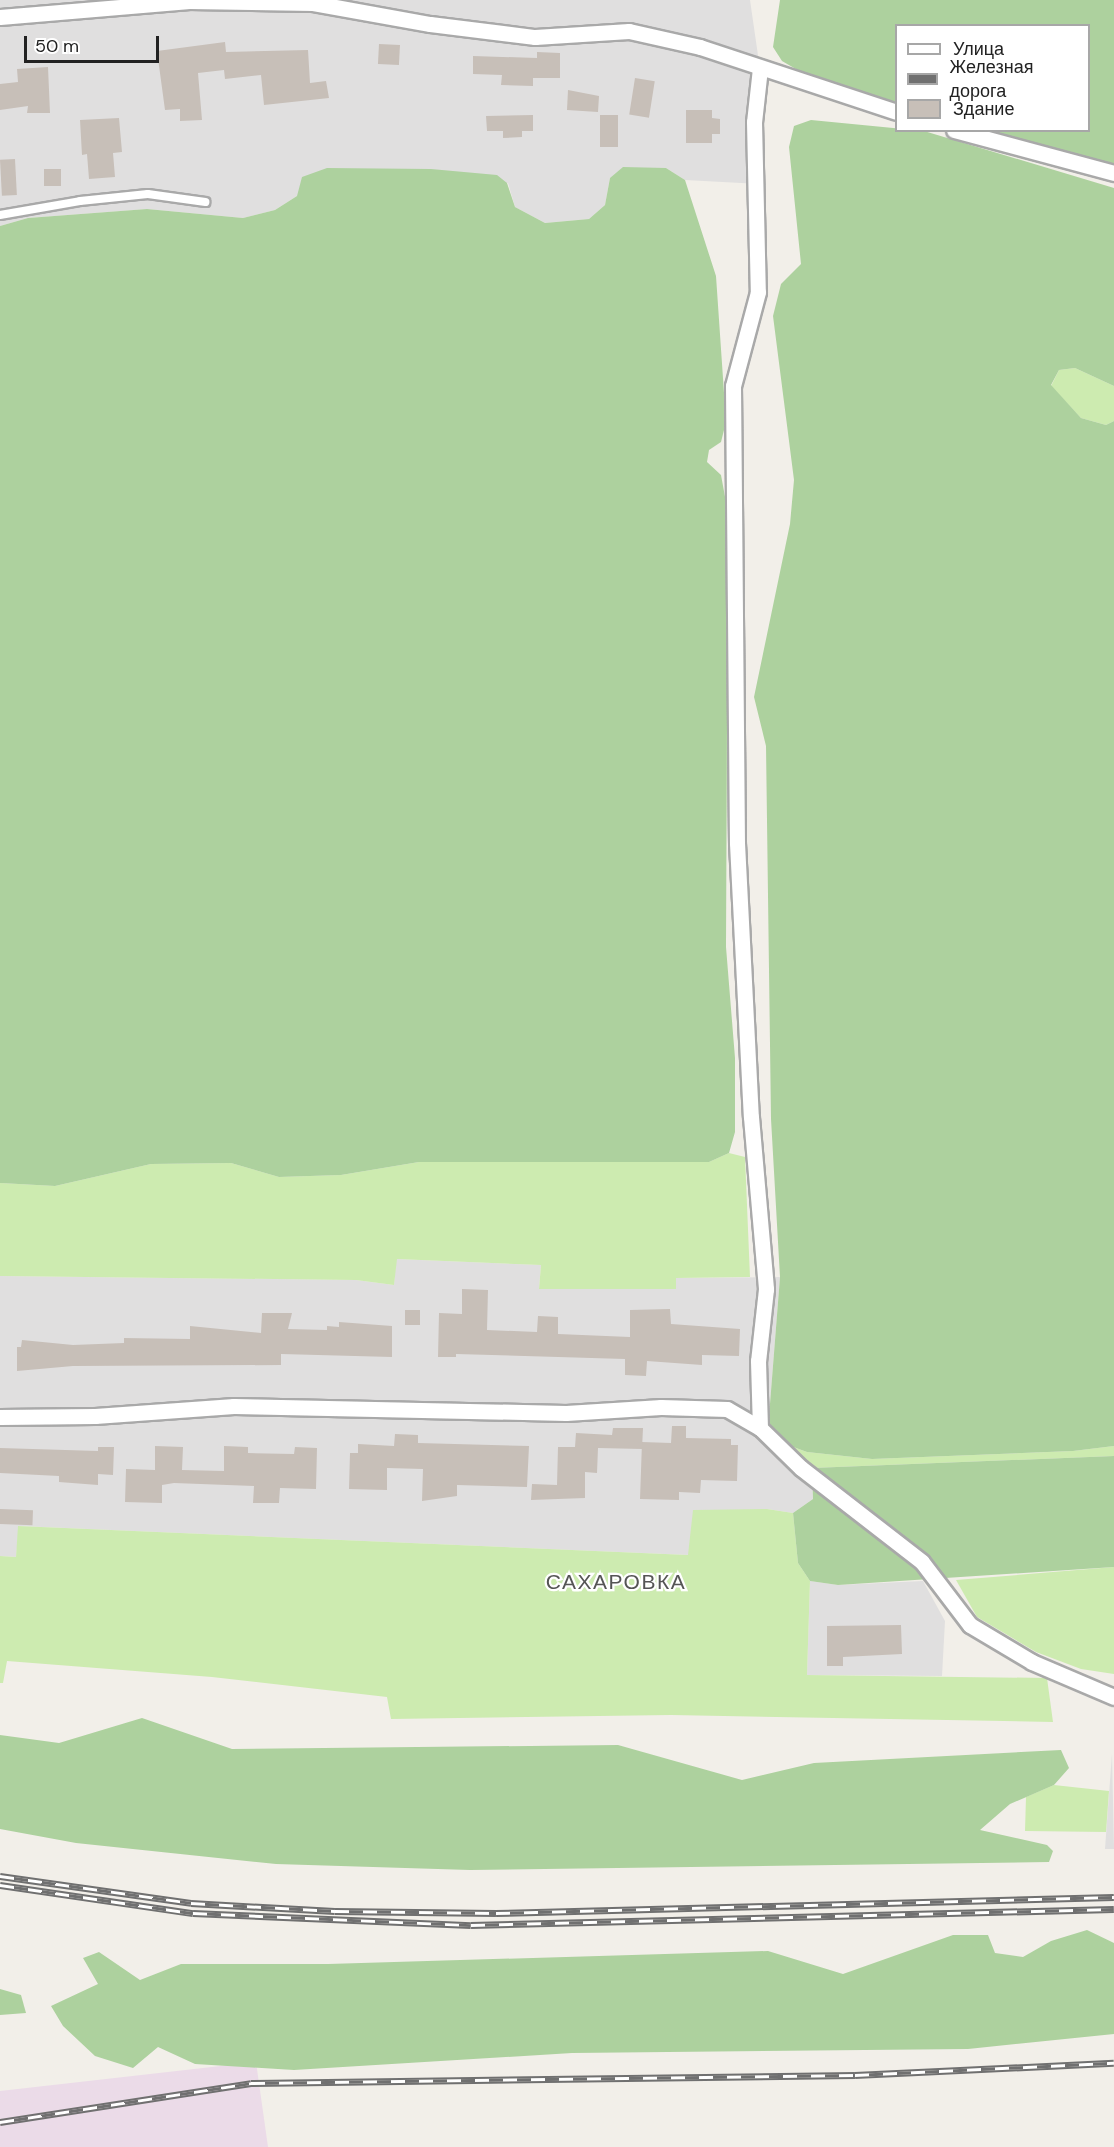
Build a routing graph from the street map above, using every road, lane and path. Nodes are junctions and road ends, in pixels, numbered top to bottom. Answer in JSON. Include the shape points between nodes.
{"nodes":[{"id":1,"x":0,"y":17,"type":"edge"},
{"id":2,"x":760,"y":68,"type":"junction"},
{"id":3,"x":895,"y":111,"type":"edge"},
{"id":4,"x":961,"y":132,"type":"edge"},
{"id":5,"x":1114,"y":173,"type":"edge"},
{"id":6,"x":205,"y":202,"type":"dead end"},
{"id":7,"x":0,"y":215,"type":"edge"},
{"id":8,"x":0,"y":1417,"type":"edge"},
{"id":9,"x":760,"y":1428,"type":"junction"},
{"id":10,"x":1114,"y":1697,"type":"edge"}],
"edges":[{"from":1,"to":2,"type":"street","via":[[189,0],[313,3],[430,24],[535,37],[628,31],[700,47]]},
{"from":2,"to":3,"type":"street"},
{"from":2,"to":9,"type":"street","via":[[754,123],[758,292],[733,386],[737,843],[751,1117],[766,1289],[758,1361]]},
{"from":4,"to":5,"type":"street"},
{"from":6,"to":7,"type":"lane","via":[[148,194]]},
{"from":8,"to":9,"type":"street","via":[[95,1416],[234,1406],[555,1413],[661,1407],[727,1409]]},
{"from":9,"to":10,"type":"street","via":[[801,1468],[922,1562],[970,1625],[1032,1662]]}]}
